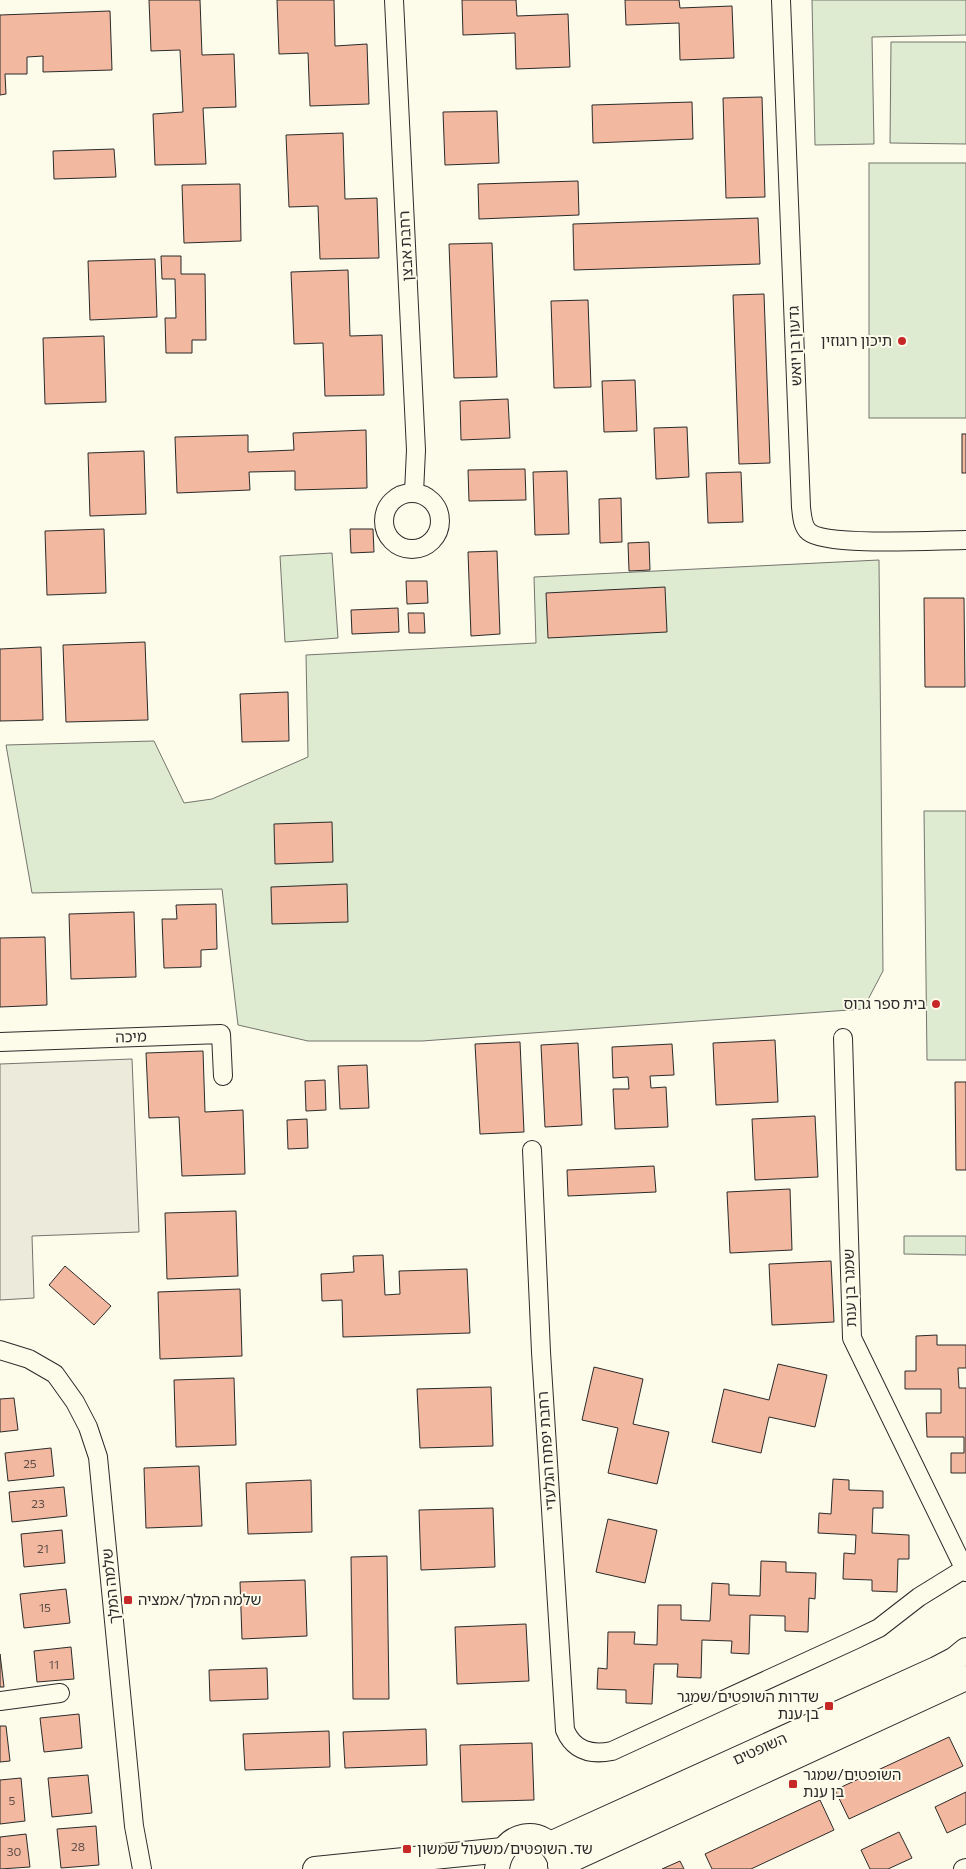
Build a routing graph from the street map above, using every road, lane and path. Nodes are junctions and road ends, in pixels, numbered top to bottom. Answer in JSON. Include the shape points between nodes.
{"nodes":[{"id":1,"x":394,"y":0,"type":"edge"},
{"id":2,"x":781,"y":0,"type":"edge"},
{"id":3,"x":414,"y":493,"type":"dead end"},
{"id":4,"x":966,"y":540,"type":"edge"},
{"id":5,"x":843,"y":1038,"type":"dead end"},
{"id":6,"x":0,"y":1042,"type":"edge"},
{"id":7,"x":223,"y":1076,"type":"dead end"},
{"id":8,"x":532,"y":1150,"type":"dead end"},
{"id":9,"x":0,"y":1350,"type":"edge"},
{"id":10,"x":965,"y":1570,"type":"edge"},
{"id":11,"x":966,"y":1650,"type":"edge"},
{"id":12,"x":966,"y":1678,"type":"edge"},
{"id":13,"x":60,"y":1693,"type":"dead end"},
{"id":14,"x":0,"y":1701,"type":"edge"},
{"id":15,"x":500,"y":1859,"type":"edge"},
{"id":16,"x":557,"y":1860,"type":"edge"},
{"id":17,"x":142,"y":1869,"type":"edge"},
{"id":18,"x":315,"y":1869,"type":"edge"}],
"edges":[{"from":1,"to":3,"type":"street","name":"רחבת אבצן","via":[[416,450]]},
{"from":2,"to":4,"type":"street","name":"גדעון בן יואש","via":[[804,526],[815,535],[845,540]]},
{"from":5,"to":10,"type":"street","name":"שמגר בן ענת","via":[[852,1338]]},
{"from":6,"to":7,"type":"street","name":"מיכה","via":[[221,1034]]},
{"from":8,"to":10,"type":"street","name":"רחבת יפתח הגלעדי","via":[[540,1352],[565,1730],[577,1747],[599,1754],[612,1751],[879,1628],[919,1597]]},
{"from":9,"to":17,"type":"street","name":"שלמה המלך","via":[[29,1359],[55,1374],[76,1402],[98,1457],[134,1826]]},
{"from":11,"to":16,"type":"street","name":"השופטים","via":[[936,1669]]},
{"from":12,"to":16,"type":"street","name":"השופטים"},
{"from":13,"to":14,"type":"street"},
{"from":15,"to":16,"type":"street","via":[[510,1842],[531,1836],[541,1838]]},
{"from":15,"to":18,"type":"street"}]}
